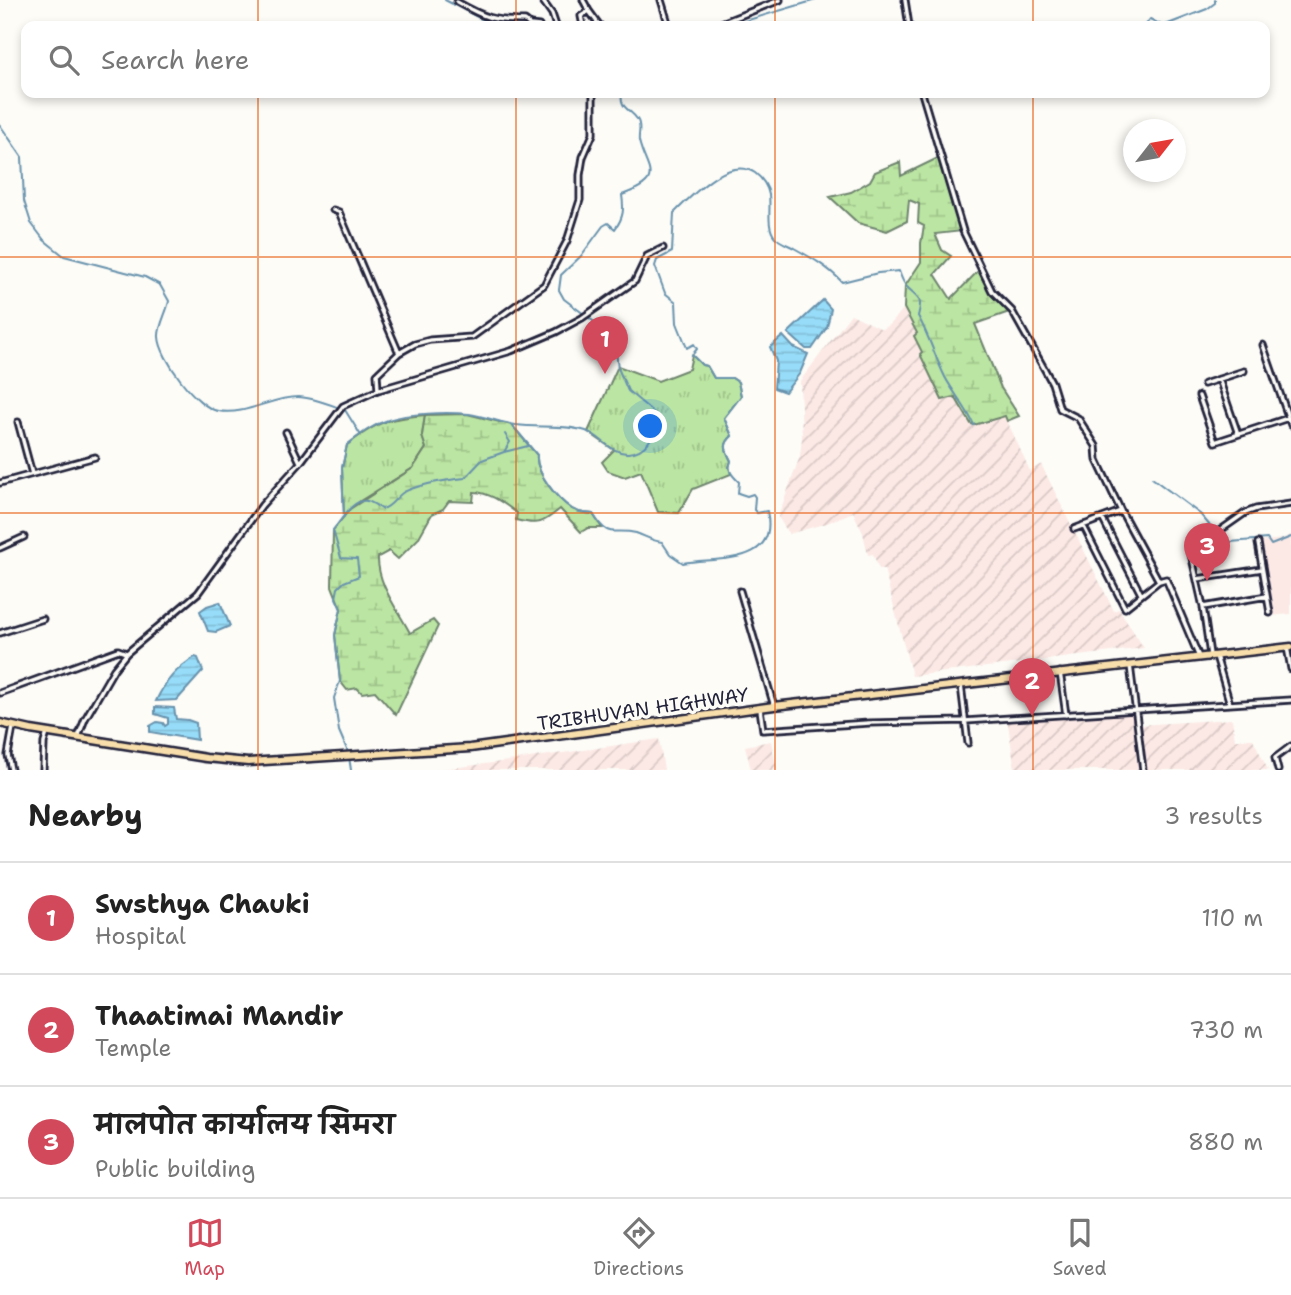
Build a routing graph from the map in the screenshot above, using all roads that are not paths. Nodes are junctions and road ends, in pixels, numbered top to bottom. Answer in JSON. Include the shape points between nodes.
{"nodes":[{"id":1,"x":542,"y":0,"type":"edge"},
{"id":2,"x":583,"y":0,"type":"edge"},
{"id":3,"x":661,"y":0,"type":"edge"},
{"id":4,"x":780,"y":0,"type":"edge"},
{"id":5,"x":905,"y":0,"type":"edge"},
{"id":6,"x":457,"y":2,"type":"dead end"},
{"id":7,"x":589,"y":11,"type":"junction"},
{"id":8,"x":500,"y":21,"type":"edge"},
{"id":9,"x":500,"y":21,"type":"edge"},
{"id":10,"x":527,"y":21,"type":"edge"},
{"id":11,"x":554,"y":21,"type":"edge"},
{"id":12,"x":582,"y":21,"type":"edge"},
{"id":13,"x":596,"y":21,"type":"edge"},
{"id":14,"x":667,"y":21,"type":"edge"},
{"id":15,"x":726,"y":21,"type":"edge"},
{"id":16,"x":908,"y":21,"type":"edge"},
{"id":17,"x":593,"y":98,"type":"edge"},
{"id":18,"x":924,"y":98,"type":"edge"},
{"id":19,"x":333,"y":210,"type":"dead end"},
{"id":20,"x":663,"y":248,"type":"dead end"},
{"id":21,"x":1263,"y":345,"type":"dead end"},
{"id":22,"x":399,"y":353,"type":"junction"},
{"id":23,"x":1244,"y":371,"type":"dead end"},
{"id":24,"x":1219,"y":379,"type":"junction"},
{"id":25,"x":1204,"y":384,"type":"dead end"},
{"id":26,"x":378,"y":390,"type":"junction"},
{"id":27,"x":1199,"y":396,"type":"dead end"},
{"id":28,"x":1288,"y":418,"type":"junction"},
{"id":29,"x":18,"y":422,"type":"dead end"},
{"id":30,"x":1291,"y":425,"type":"edge"},
{"id":31,"x":286,"y":432,"type":"dead end"},
{"id":32,"x":1238,"y":434,"type":"junction"},
{"id":33,"x":95,"y":457,"type":"dead end"},
{"id":34,"x":300,"y":463,"type":"junction"},
{"id":35,"x":33,"y":474,"type":"junction"},
{"id":36,"x":0,"y":483,"type":"edge"},
{"id":37,"x":1291,"y":505,"type":"edge"},
{"id":38,"x":1121,"y":511,"type":"junction"},
{"id":39,"x":1102,"y":519,"type":"junction"},
{"id":40,"x":1083,"y":525,"type":"junction"},
{"id":41,"x":1074,"y":529,"type":"dead end"},
{"id":42,"x":24,"y":537,"type":"dead end"},
{"id":43,"x":1258,"y":543,"type":"dead end"},
{"id":44,"x":0,"y":547,"type":"edge"},
{"id":45,"x":1262,"y":569,"type":"junction"},
{"id":46,"x":1197,"y":579,"type":"junction"},
{"id":47,"x":1159,"y":581,"type":"junction"},
{"id":48,"x":740,"y":591,"type":"dead end"},
{"id":49,"x":1141,"y":594,"type":"junction"},
{"id":50,"x":1267,"y":596,"type":"junction"},
{"id":51,"x":1203,"y":607,"type":"junction"},
{"id":52,"x":1270,"y":613,"type":"dead end"},
{"id":53,"x":43,"y":619,"type":"dead end"},
{"id":54,"x":0,"y":632,"type":"edge"},
{"id":55,"x":1289,"y":647,"type":"edge"},
{"id":56,"x":127,"y":653,"type":"junction"},
{"id":57,"x":1213,"y":655,"type":"junction"},
{"id":58,"x":1199,"y":657,"type":"junction"},
{"id":59,"x":1130,"y":665,"type":"junction"},
{"id":60,"x":1291,"y":669,"type":"edge"},
{"id":61,"x":1060,"y":673,"type":"junction"},
{"id":62,"x":961,"y":685,"type":"junction"},
{"id":63,"x":0,"y":693,"type":"edge"},
{"id":64,"x":1291,"y":700,"type":"edge"},
{"id":65,"x":1230,"y":704,"type":"junction"},
{"id":66,"x":774,"y":706,"type":"junction"},
{"id":67,"x":760,"y":709,"type":"junction"},
{"id":68,"x":1136,"y":711,"type":"junction"},
{"id":69,"x":1066,"y":715,"type":"junction"},
{"id":70,"x":965,"y":721,"type":"junction"},
{"id":71,"x":0,"y":723,"type":"edge"},
{"id":72,"x":13,"y":726,"type":"junction"},
{"id":73,"x":47,"y":733,"type":"junction"},
{"id":74,"x":78,"y":737,"type":"junction"},
{"id":75,"x":968,"y":743,"type":"dead end"},
{"id":76,"x":1291,"y":746,"type":"edge"},
{"id":77,"x":11,"y":770,"type":"edge"},
{"id":78,"x":43,"y":770,"type":"edge"},
{"id":79,"x":1143,"y":770,"type":"edge"},
{"id":80,"x":1278,"y":770,"type":"edge"}],
"edges":[{"from":1,"to":11,"type":"street"},
{"from":2,"to":7,"type":"street"},
{"from":3,"to":14,"type":"street"},
{"from":4,"to":15,"type":"street"},
{"from":5,"to":16,"type":"street"},
{"from":6,"to":8,"type":"street"},
{"from":7,"to":12,"type":"street","via":[[581,16]]},
{"from":7,"to":13,"type":"street"},
{"from":9,"to":10,"type":"street"},
{"from":17,"to":22,"type":"street","via":[[593,134],[583,157],[580,200],[567,241],[544,285],[472,337],[430,340]]},
{"from":18,"to":38,"type":"street","via":[[964,231],[992,291],[1012,311],[1052,383],[1060,410],[1078,418],[1096,446],[1097,460]]},
{"from":19,"to":22,"type":"street","via":[[340,212]]},
{"from":20,"to":26,"type":"street","via":[[647,256],[635,281],[555,332],[511,351]]},
{"from":21,"to":28,"type":"street"},
{"from":22,"to":26,"type":"street","via":[[377,374]]},
{"from":23,"to":24,"type":"street"},
{"from":24,"to":25,"type":"street"},
{"from":24,"to":32,"type":"street"},
{"from":26,"to":34,"type":"street","via":[[343,406]]},
{"from":27,"to":32,"type":"street","via":[[1215,442]]},
{"from":28,"to":30,"type":"street"},
{"from":28,"to":32,"type":"street"},
{"from":29,"to":35,"type":"street"},
{"from":31,"to":34,"type":"street"},
{"from":33,"to":35,"type":"street"},
{"from":34,"to":56,"type":"street","via":[[262,505],[198,593]]},
{"from":35,"to":36,"type":"street"},
{"from":37,"to":46,"type":"street","via":[[1256,509],[1192,543]]},
{"from":38,"to":39,"type":"street"},
{"from":38,"to":47,"type":"street"},
{"from":39,"to":40,"type":"street"},
{"from":39,"to":49,"type":"street"},
{"from":40,"to":41,"type":"street"},
{"from":40,"to":49,"type":"street","via":[[1125,607]]},
{"from":42,"to":44,"type":"street"},
{"from":43,"to":45,"type":"street"},
{"from":45,"to":46,"type":"street"},
{"from":45,"to":50,"type":"street"},
{"from":46,"to":51,"type":"street"},
{"from":47,"to":49,"type":"street"},
{"from":47,"to":58,"type":"street","via":[[1166,579]]},
{"from":48,"to":66,"type":"street"},
{"from":50,"to":51,"type":"street"},
{"from":50,"to":52,"type":"street"},
{"from":51,"to":57,"type":"street"},
{"from":53,"to":54,"type":"street"},
{"from":55,"to":57,"type":"highway","name":"TRIBHUVAN HIGHWAY"},
{"from":55,"to":60,"type":"street"},
{"from":56,"to":63,"type":"street","via":[[118,650]]},
{"from":56,"to":74,"type":"street"},
{"from":57,"to":58,"type":"highway","name":"TRIBHUVAN HIGHWAY"},
{"from":57,"to":65,"type":"street"},
{"from":58,"to":59,"type":"highway","name":"TRIBHUVAN HIGHWAY"},
{"from":59,"to":61,"type":"highway","name":"TRIBHUVAN HIGHWAY"},
{"from":59,"to":68,"type":"street"},
{"from":61,"to":62,"type":"highway","name":"TRIBHUVAN HIGHWAY"},
{"from":61,"to":69,"type":"street"},
{"from":62,"to":66,"type":"highway","name":"TRIBHUVAN HIGHWAY"},
{"from":62,"to":70,"type":"street"},
{"from":64,"to":65,"type":"street"},
{"from":65,"to":68,"type":"street"},
{"from":66,"to":67,"type":"highway","name":"TRIBHUVAN HIGHWAY"},
{"from":67,"to":70,"type":"street","via":[[763,730]]},
{"from":67,"to":74,"type":"highway","name":"TRIBHUVAN HIGHWAY","via":[[470,748],[248,762]]},
{"from":68,"to":69,"type":"street"},
{"from":68,"to":79,"type":"street"},
{"from":69,"to":70,"type":"street"},
{"from":70,"to":75,"type":"street"},
{"from":71,"to":72,"type":"highway","name":"TRIBHUVAN HIGHWAY"},
{"from":72,"to":73,"type":"highway","name":"TRIBHUVAN HIGHWAY"},
{"from":72,"to":77,"type":"street","via":[[8,755]]},
{"from":73,"to":74,"type":"highway","name":"TRIBHUVAN HIGHWAY"},
{"from":73,"to":78,"type":"street"},
{"from":76,"to":80,"type":"street","via":[[1275,758]]}]}
